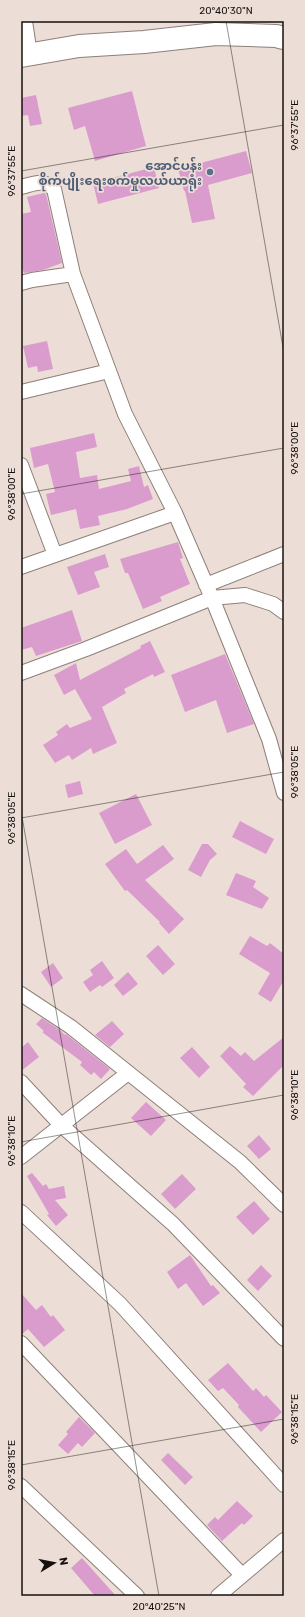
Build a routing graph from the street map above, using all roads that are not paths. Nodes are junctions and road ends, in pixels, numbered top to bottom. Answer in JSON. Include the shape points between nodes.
{"nodes":[{"id":1,"x":24,"y":21,"type":"edge"},
{"id":2,"x":284,"y":38,"type":"edge"},
{"id":3,"x":26,"y":55,"type":"edge"},
{"id":4,"x":21,"y":187,"type":"edge"},
{"id":5,"x":73,"y":274,"type":"junction"},
{"id":6,"x":21,"y":283,"type":"edge"},
{"id":7,"x":109,"y":371,"type":"junction"},
{"id":8,"x":21,"y":392,"type":"edge"},
{"id":9,"x":21,"y":465,"type":"edge"},
{"id":10,"x":176,"y":514,"type":"junction"},
{"id":11,"x":284,"y":554,"type":"edge"},
{"id":12,"x":55,"y":556,"type":"junction"},
{"id":13,"x":21,"y":567,"type":"edge"},
{"id":14,"x":206,"y":585,"type":"junction"},
{"id":15,"x":212,"y":598,"type":"junction"},
{"id":16,"x":284,"y":612,"type":"edge"},
{"id":17,"x":21,"y":674,"type":"edge"},
{"id":18,"x":284,"y":793,"type":"edge"},
{"id":19,"x":21,"y":994,"type":"edge"},
{"id":20,"x":128,"y":1073,"type":"junction"},
{"id":21,"x":21,"y":1082,"type":"edge"},
{"id":22,"x":61,"y":1125,"type":"junction"},
{"id":23,"x":21,"y":1157,"type":"edge"},
{"id":24,"x":284,"y":1206,"type":"edge"},
{"id":25,"x":21,"y":1212,"type":"edge"},
{"id":26,"x":284,"y":1339,"type":"edge"},
{"id":27,"x":21,"y":1343,"type":"edge"},
{"id":28,"x":284,"y":1485,"type":"edge"},
{"id":29,"x":21,"y":1486,"type":"edge"},
{"id":30,"x":284,"y":1540,"type":"edge"},
{"id":31,"x":242,"y":1576,"type":"junction"},
{"id":32,"x":137,"y":1596,"type":"edge"},
{"id":33,"x":218,"y":1596,"type":"edge"}],
"edges":[{"from":1,"to":3,"type":"street"},
{"from":2,"to":3,"type":"main road","via":[[216,34],[80,46]]},
{"from":4,"to":5,"type":"street","via":[[46,183],[54,189]]},
{"from":5,"to":6,"type":"street"},
{"from":5,"to":7,"type":"street"},
{"from":7,"to":8,"type":"street"},
{"from":7,"to":10,"type":"street","via":[[125,414]]},
{"from":9,"to":12,"type":"street"},
{"from":10,"to":12,"type":"street"},
{"from":10,"to":14,"type":"street"},
{"from":11,"to":14,"type":"street"},
{"from":12,"to":13,"type":"street"},
{"from":14,"to":15,"type":"street"},
{"from":15,"to":16,"type":"street","via":[[244,595],[273,604]]},
{"from":15,"to":17,"type":"street"},
{"from":15,"to":18,"type":"street","via":[[269,739]]},
{"from":19,"to":20,"type":"street","via":[[71,1027]]},
{"from":20,"to":22,"type":"street"},
{"from":20,"to":24,"type":"street","via":[[240,1162]]},
{"from":21,"to":22,"type":"street"},
{"from":22,"to":23,"type":"street"},
{"from":22,"to":26,"type":"street","via":[[173,1224]]},
{"from":25,"to":28,"type":"street","via":[[120,1304]]},
{"from":27,"to":31,"type":"street"},
{"from":29,"to":32,"type":"street"},
{"from":30,"to":31,"type":"street"},
{"from":31,"to":33,"type":"street"}]}
